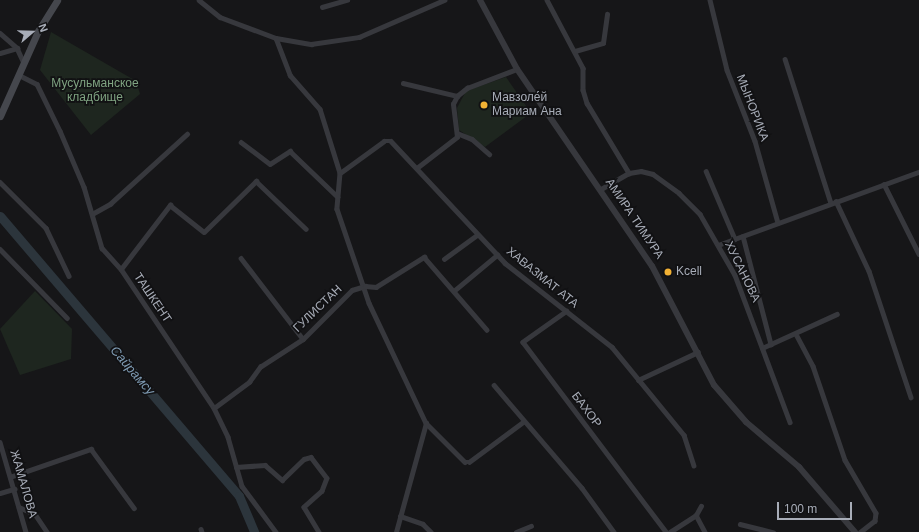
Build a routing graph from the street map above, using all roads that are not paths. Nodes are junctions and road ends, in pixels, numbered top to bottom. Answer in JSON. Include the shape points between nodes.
{"nodes":[{"id":1,"x":57,"y":0,"type":"edge"},
{"id":2,"x":199,"y":0,"type":"edge"},
{"id":3,"x":346,"y":0,"type":"edge"},
{"id":4,"x":444,"y":0,"type":"edge"},
{"id":5,"x":480,"y":0,"type":"edge"},
{"id":6,"x":547,"y":0,"type":"edge"},
{"id":7,"x":710,"y":0,"type":"edge"},
{"id":8,"x":322,"y":7,"type":"dead end"},
{"id":9,"x":607,"y":14,"type":"dead end"},
{"id":10,"x":0,"y":33,"type":"edge"},
{"id":11,"x":276,"y":38,"type":"junction"},
{"id":12,"x":17,"y":48,"type":"junction"},
{"id":13,"x":575,"y":51,"type":"junction"},
{"id":14,"x":0,"y":54,"type":"edge"},
{"id":15,"x":785,"y":59,"type":"dead end"},
{"id":16,"x":24,"y":64,"type":"junction"},
{"id":17,"x":518,"y":69,"type":"junction"},
{"id":18,"x":19,"y":75,"type":"junction"},
{"id":19,"x":403,"y":83,"type":"dead end"},
{"id":20,"x":457,"y":96,"type":"junction"},
{"id":21,"x":0,"y":116,"type":"edge"},
{"id":22,"x":456,"y":133,"type":"junction"},
{"id":23,"x":187,"y":134,"type":"dead end"},
{"id":24,"x":241,"y":142,"type":"dead end"},
{"id":25,"x":489,"y":154,"type":"dead end"},
{"id":26,"x":418,"y":167,"type":"junction"},
{"id":27,"x":706,"y":171,"type":"dead end"},
{"id":28,"x":919,"y":172,"type":"edge"},
{"id":29,"x":340,"y":173,"type":"junction"},
{"id":30,"x":629,"y":173,"type":"junction"},
{"id":31,"x":0,"y":182,"type":"edge"},
{"id":32,"x":884,"y":184,"type":"junction"},
{"id":33,"x":601,"y":189,"type":"junction"},
{"id":34,"x":338,"y":197,"type":"junction"},
{"id":35,"x":834,"y":202,"type":"junction"},
{"id":36,"x":92,"y":214,"type":"junction"},
{"id":37,"x":778,"y":223,"type":"junction"},
{"id":38,"x":306,"y":229,"type":"dead end"},
{"id":39,"x":477,"y":235,"type":"junction"},
{"id":40,"x":743,"y":236,"type":"junction"},
{"id":41,"x":735,"y":238,"type":"junction"},
{"id":42,"x":718,"y":245,"type":"junction"},
{"id":43,"x":0,"y":249,"type":"edge"},
{"id":44,"x":919,"y":254,"type":"edge"},
{"id":45,"x":497,"y":255,"type":"junction"},
{"id":46,"x":241,"y":258,"type":"dead end"},
{"id":47,"x":444,"y":260,"type":"dead end"},
{"id":48,"x":121,"y":269,"type":"junction"},
{"id":49,"x":69,"y":276,"type":"dead end"},
{"id":50,"x":365,"y":286,"type":"junction"},
{"id":51,"x":455,"y":290,"type":"junction"},
{"id":52,"x":567,"y":311,"type":"junction"},
{"id":53,"x":837,"y":314,"type":"dead end"},
{"id":54,"x":67,"y":318,"type":"dead end"},
{"id":55,"x":487,"y":330,"type":"dead end"},
{"id":56,"x":796,"y":334,"type":"junction"},
{"id":57,"x":303,"y":339,"type":"junction"},
{"id":58,"x":771,"y":344,"type":"junction"},
{"id":59,"x":762,"y":348,"type":"junction"},
{"id":60,"x":698,"y":352,"type":"junction"},
{"id":61,"x":638,"y":380,"type":"junction"},
{"id":62,"x":494,"y":385,"type":"dead end"},
{"id":63,"x":911,"y":397,"type":"dead end"},
{"id":64,"x":214,"y":408,"type":"junction"},
{"id":65,"x":523,"y":422,"type":"junction"},
{"id":66,"x":790,"y":422,"type":"dead end"},
{"id":67,"x":426,"y":423,"type":"junction"},
{"id":68,"x":0,"y":442,"type":"edge"},
{"id":69,"x":694,"y":465,"type":"dead end"},
{"id":70,"x":236,"y":467,"type":"junction"},
{"id":71,"x":10,"y":477,"type":"junction"},
{"id":72,"x":14,"y":489,"type":"junction"},
{"id":73,"x":0,"y":493,"type":"edge"},
{"id":74,"x":701,"y":506,"type":"dead end"},
{"id":75,"x":19,"y":507,"type":"junction"},
{"id":76,"x":134,"y":508,"type":"dead end"},
{"id":77,"x":696,"y":515,"type":"junction"},
{"id":78,"x":400,"y":516,"type":"junction"},
{"id":79,"x":740,"y":524,"type":"dead end"},
{"id":80,"x":531,"y":526,"type":"dead end"},
{"id":81,"x":26,"y":532,"type":"edge"},
{"id":82,"x":47,"y":532,"type":"edge"},
{"id":83,"x":276,"y":532,"type":"edge"},
{"id":84,"x":319,"y":532,"type":"edge"},
{"id":85,"x":396,"y":532,"type":"edge"},
{"id":86,"x":431,"y":532,"type":"edge"},
{"id":87,"x":516,"y":532,"type":"edge"},
{"id":88,"x":614,"y":532,"type":"edge"},
{"id":89,"x":666,"y":532,"type":"edge"},
{"id":90,"x":670,"y":532,"type":"edge"},
{"id":91,"x":705,"y":532,"type":"edge"},
{"id":92,"x":773,"y":532,"type":"edge"},
{"id":93,"x":855,"y":532,"type":"edge"},
{"id":94,"x":861,"y":532,"type":"edge"}],
"edges":[{"from":1,"to":16,"type":"main road","via":[[38,31]]},
{"from":2,"to":11,"type":"street","via":[[220,17]]},
{"from":3,"to":8,"type":"street"},
{"from":4,"to":11,"type":"street","via":[[359,37],[310,44]]},
{"from":5,"to":17,"type":"street","name":"АМИРА ТИМУРА"},
{"from":6,"to":13,"type":"street"},
{"from":7,"to":37,"type":"street","name":"МЫНОРИКА","via":[[727,70],[755,141]]},
{"from":9,"to":13,"type":"street","via":[[603,43]]},
{"from":10,"to":12,"type":"street"},
{"from":11,"to":29,"type":"street","via":[[290,75],[320,109]]},
{"from":12,"to":14,"type":"street"},
{"from":12,"to":16,"type":"street"},
{"from":13,"to":30,"type":"street","via":[[583,68],[583,90],[587,103]]},
{"from":15,"to":35,"type":"street"},
{"from":16,"to":18,"type":"main road"},
{"from":17,"to":20,"type":"street","via":[[467,88]]},
{"from":17,"to":33,"type":"street","name":"АМИРА ТИМУРА"},
{"from":18,"to":21,"type":"main road"},
{"from":18,"to":36,"type":"street","name":"ТАШКЕНТ","via":[[38,84],[73,160]]},
{"from":19,"to":20,"type":"street"},
{"from":20,"to":22,"type":"street","via":[[453,104]]},
{"from":22,"to":25,"type":"street","via":[[472,139]]},
{"from":22,"to":26,"type":"street","via":[[457,136]]},
{"from":23,"to":36,"type":"street","via":[[110,204]]},
{"from":24,"to":34,"type":"street","via":[[270,164],[290,151]]},
{"from":26,"to":29,"type":"street","name":"ХАВАЗМАТ АТА","via":[[392,141],[384,141]]},
{"from":26,"to":39,"type":"street","name":"ХАВАЗМАТ АТА"},
{"from":27,"to":41,"type":"street"},
{"from":28,"to":32,"type":"street"},
{"from":29,"to":34,"type":"street"},
{"from":30,"to":33,"type":"street","name":"ХУСАНОВА"},
{"from":30,"to":42,"type":"street","name":"ХУСАНОВА","via":[[642,171],[653,174],[679,193],[700,214]]},
{"from":31,"to":49,"type":"street","via":[[46,228]]},
{"from":32,"to":35,"type":"street"},
{"from":32,"to":44,"type":"street"},
{"from":33,"to":60,"type":"street","name":"АМИРА ТИМУРА","via":[[652,266]]},
{"from":34,"to":50,"type":"street","via":[[337,209]]},
{"from":35,"to":37,"type":"street"},
{"from":35,"to":63,"type":"street","via":[[869,271]]},
{"from":36,"to":48,"type":"street","name":"ТАШКЕНТ","via":[[102,248]]},
{"from":37,"to":40,"type":"street"},
{"from":38,"to":48,"type":"street","via":[[256,182],[204,232],[170,205]]},
{"from":39,"to":45,"type":"street","name":"ХАВАЗМАТ АТА"},
{"from":39,"to":47,"type":"street"},
{"from":40,"to":41,"type":"street"},
{"from":40,"to":58,"type":"street"},
{"from":41,"to":42,"type":"street"},
{"from":42,"to":59,"type":"street","name":"ХУСАНОВА","via":[[741,289]]},
{"from":43,"to":54,"type":"street"},
{"from":45,"to":51,"type":"street"},
{"from":45,"to":52,"type":"street","name":"ХАВАЗМАТ АТА"},
{"from":46,"to":57,"type":"street"},
{"from":48,"to":64,"type":"street","name":"ТАШКЕНТ"},
{"from":50,"to":51,"type":"street","name":"ГУЛИСТАН","via":[[376,287],[424,256]]},
{"from":50,"to":57,"type":"street","name":"ГУЛИСТАН","via":[[352,290]]},
{"from":50,"to":67,"type":"street","via":[[369,303]]},
{"from":51,"to":55,"type":"street","name":"ГУЛИСТАН"},
{"from":52,"to":61,"type":"street","name":"ХАВАЗМАТ АТА","via":[[612,347]]},
{"from":52,"to":89,"type":"street","name":"БАХОР","via":[[523,342]]},
{"from":53,"to":56,"type":"street"},
{"from":56,"to":58,"type":"street"},
{"from":56,"to":94,"type":"street","via":[[813,366],[845,460],[876,513],[874,520]]},
{"from":57,"to":64,"type":"street","name":"ГУЛИСТАН","via":[[260,367],[249,382]]},
{"from":58,"to":59,"type":"street"},
{"from":59,"to":66,"type":"street","name":"ХУСАНОВА"},
{"from":60,"to":61,"type":"street"},
{"from":60,"to":93,"type":"street","name":"АМИРА ТИМУРА","via":[[714,385],[746,422],[800,467]]},
{"from":61,"to":69,"type":"street","name":"ХАВАЗМАТ АТА","via":[[684,435]]},
{"from":62,"to":65,"type":"street"},
{"from":64,"to":70,"type":"street","name":"ТАШКЕНТ","via":[[228,438]]},
{"from":65,"to":67,"type":"street","via":[[469,462],[465,462]]},
{"from":65,"to":88,"type":"street","via":[[582,488]]},
{"from":67,"to":78,"type":"street"},
{"from":68,"to":71,"type":"street","name":"ЖАМАЛОВА"},
{"from":70,"to":83,"type":"street","name":"ТАШКЕНТ","via":[[242,486]]},
{"from":70,"to":84,"type":"street","via":[[266,464],[282,480],[304,459],[311,457],[327,478],[322,491],[304,508]]},
{"from":71,"to":72,"type":"street","name":"ЖАМАЛОВА"},
{"from":71,"to":76,"type":"street","via":[[91,449]]},
{"from":72,"to":73,"type":"street"},
{"from":72,"to":75,"type":"street","name":"ЖАМАЛОВА"},
{"from":74,"to":77,"type":"street"},
{"from":75,"to":81,"type":"street","name":"ЖАМАЛОВА"},
{"from":75,"to":82,"type":"street","via":[[35,514]]},
{"from":77,"to":90,"type":"street"},
{"from":77,"to":91,"type":"street"},
{"from":78,"to":85,"type":"street"},
{"from":78,"to":86,"type":"street","via":[[423,524]]},
{"from":79,"to":92,"type":"street"},
{"from":80,"to":87,"type":"street"}]}
